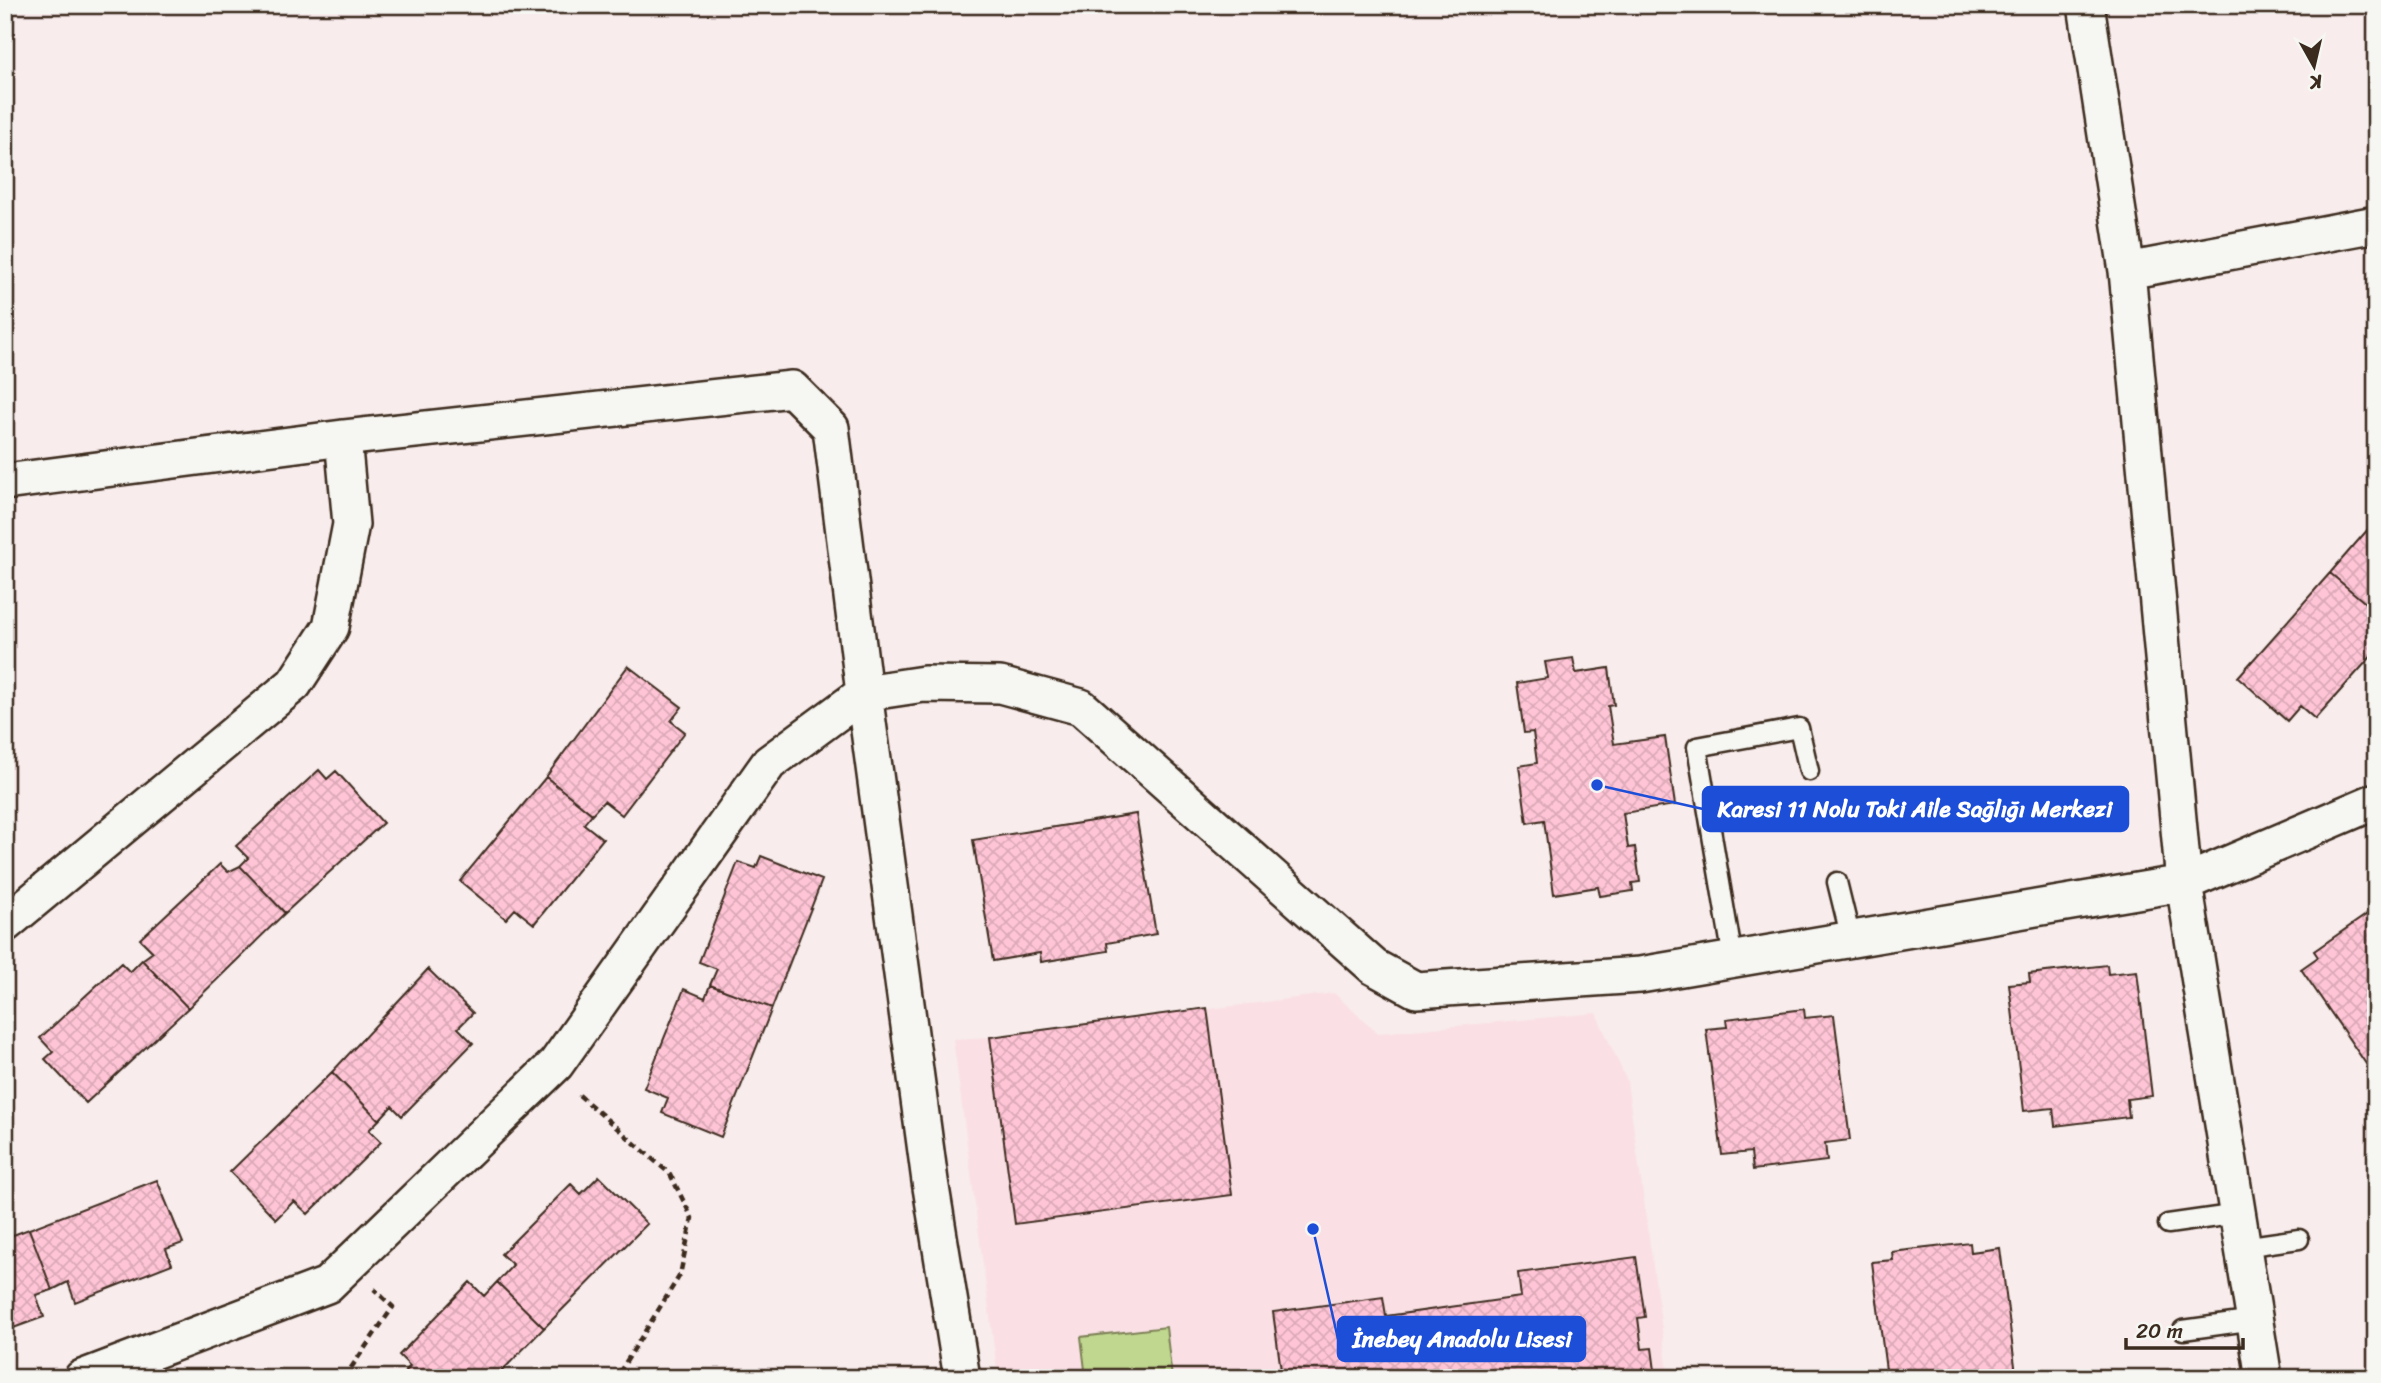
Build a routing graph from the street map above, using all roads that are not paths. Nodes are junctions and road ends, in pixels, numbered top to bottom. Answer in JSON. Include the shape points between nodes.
{"nodes":[{"id":1,"x":2086,"y":5,"type":"edge"},
{"id":2,"x":2376,"y":224,"type":"edge"},
{"id":3,"x":2127,"y":271,"type":"junction"},
{"id":4,"x":343,"y":438,"type":"junction"},
{"id":5,"x":5,"y":482,"type":"edge"},
{"id":6,"x":864,"y":693,"type":"junction"},
{"id":7,"x":1809,"y":771,"type":"dead end"},
{"id":8,"x":2376,"y":801,"type":"edge"},
{"id":9,"x":1837,"y":882,"type":"dead end"},
{"id":10,"x":2184,"y":883,"type":"junction"},
{"id":11,"x":5,"y":924,"type":"edge"},
{"id":12,"x":1851,"y":939,"type":"junction"},
{"id":13,"x":1732,"y":959,"type":"junction"},
{"id":14,"x":2168,"y":1223,"type":"dead end"},
{"id":15,"x":2241,"y":1231,"type":"junction"},
{"id":16,"x":2299,"y":1239,"type":"dead end"},
{"id":17,"x":2255,"y":1320,"type":"junction"},
{"id":18,"x":2183,"y":1330,"type":"dead end"},
{"id":19,"x":82,"y":1378,"type":"edge"},
{"id":20,"x":962,"y":1378,"type":"edge"},
{"id":21,"x":2264,"y":1378,"type":"edge"}],
"edges":[{"from":1,"to":3,"type":"street"},
{"from":2,"to":3,"type":"street"},
{"from":3,"to":10,"type":"street"},
{"from":4,"to":5,"type":"street"},
{"from":4,"to":6,"type":"street","via":[[792,389],[831,428]]},
{"from":4,"to":11,"type":"street","via":[[351,524],[331,627],[294,684]]},
{"from":6,"to":13,"type":"street","via":[[924,684],[1000,685],[1081,707],[1374,967],[1416,990],[1640,975]]},
{"from":6,"to":19,"type":"street","via":[[769,763],[556,1064],[327,1285]]},
{"from":6,"to":20,"type":"street","via":[[930,1181]]},
{"from":7,"to":13,"type":"lane","via":[[1799,728],[1697,747]]},
{"from":8,"to":10,"type":"street"},
{"from":9,"to":12,"type":"lane"},
{"from":10,"to":12,"type":"street"},
{"from":10,"to":15,"type":"street"},
{"from":12,"to":13,"type":"street"},
{"from":14,"to":15,"type":"lane"},
{"from":15,"to":16,"type":"lane"},
{"from":15,"to":17,"type":"street"},
{"from":17,"to":18,"type":"lane"},
{"from":17,"to":21,"type":"street"}]}
